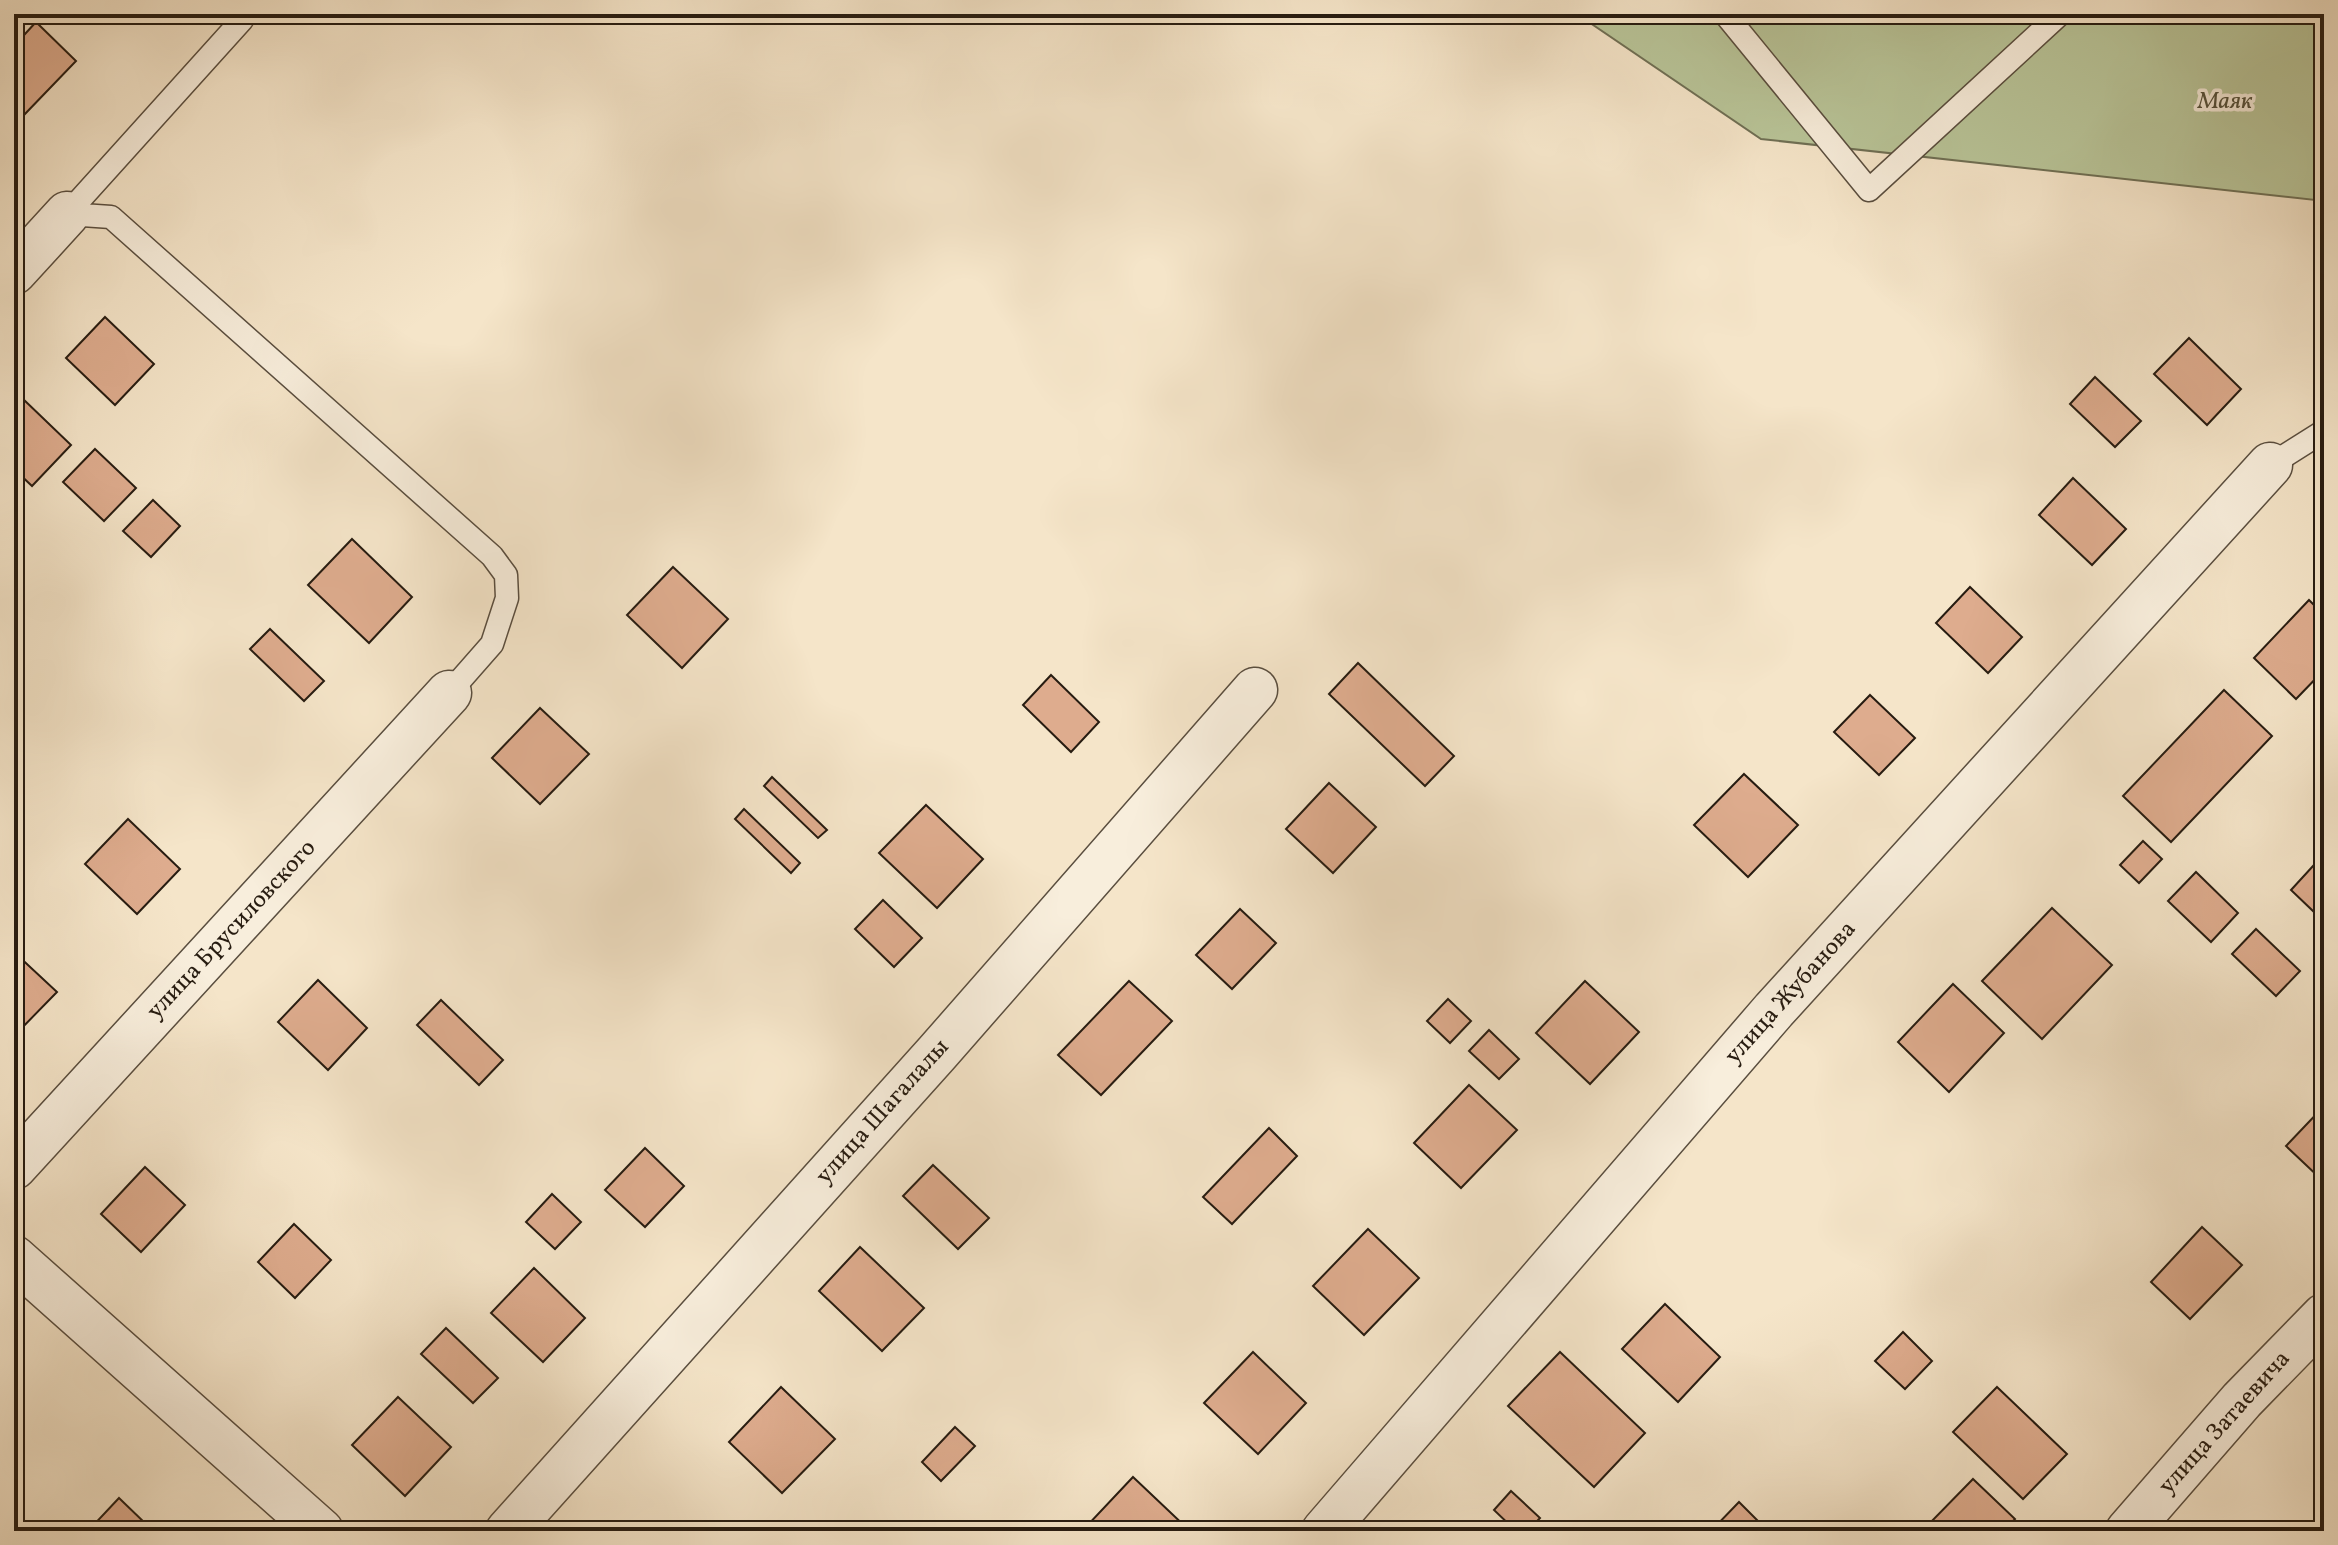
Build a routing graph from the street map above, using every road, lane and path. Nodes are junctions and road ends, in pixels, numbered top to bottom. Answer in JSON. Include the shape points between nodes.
{"nodes":[{"id":1,"x":243,"y":14,"type":"edge"},
{"id":2,"x":1725,"y":14,"type":"edge"},
{"id":3,"x":2060,"y":14,"type":"edge"},
{"id":4,"x":67,"y":214,"type":"junction"},
{"id":5,"x":14,"y":272,"type":"edge"},
{"id":6,"x":2324,"y":431,"type":"edge"},
{"id":7,"x":2270,"y":465,"type":"joint"},
{"id":8,"x":1255,"y":690,"type":"dead end"},
{"id":9,"x":449,"y":693,"type":"joint"},
{"id":10,"x":14,"y":1167,"type":"edge"},
{"id":11,"x":14,"y":1258,"type":"edge"},
{"id":12,"x":2324,"y":1316,"type":"edge"},
{"id":13,"x":321,"y":1531,"type":"edge"},
{"id":14,"x":508,"y":1531,"type":"edge"},
{"id":15,"x":1324,"y":1531,"type":"edge"},
{"id":16,"x":2128,"y":1531,"type":"edge"}],
"edges":[{"from":1,"to":4,"type":"lane"},
{"from":2,"to":3,"type":"lane","via":[[1869,190]]},
{"from":4,"to":5,"type":"street"},
{"from":4,"to":9,"type":"lane","via":[[111,217],[492,556],[506,575],[507,598],[492,644]]},
{"from":6,"to":7,"type":"lane"},
{"from":7,"to":15,"type":"street","name":"улица Жубанова","via":[[1774,1010]]},
{"from":8,"to":14,"type":"street","name":"улица Шагалалы"},
{"from":9,"to":10,"type":"street","name":"улица Брусиловского"},
{"from":11,"to":13,"type":"street"},
{"from":12,"to":16,"type":"street","name":"улица Затаевича","via":[[2242,1400]]}]}
